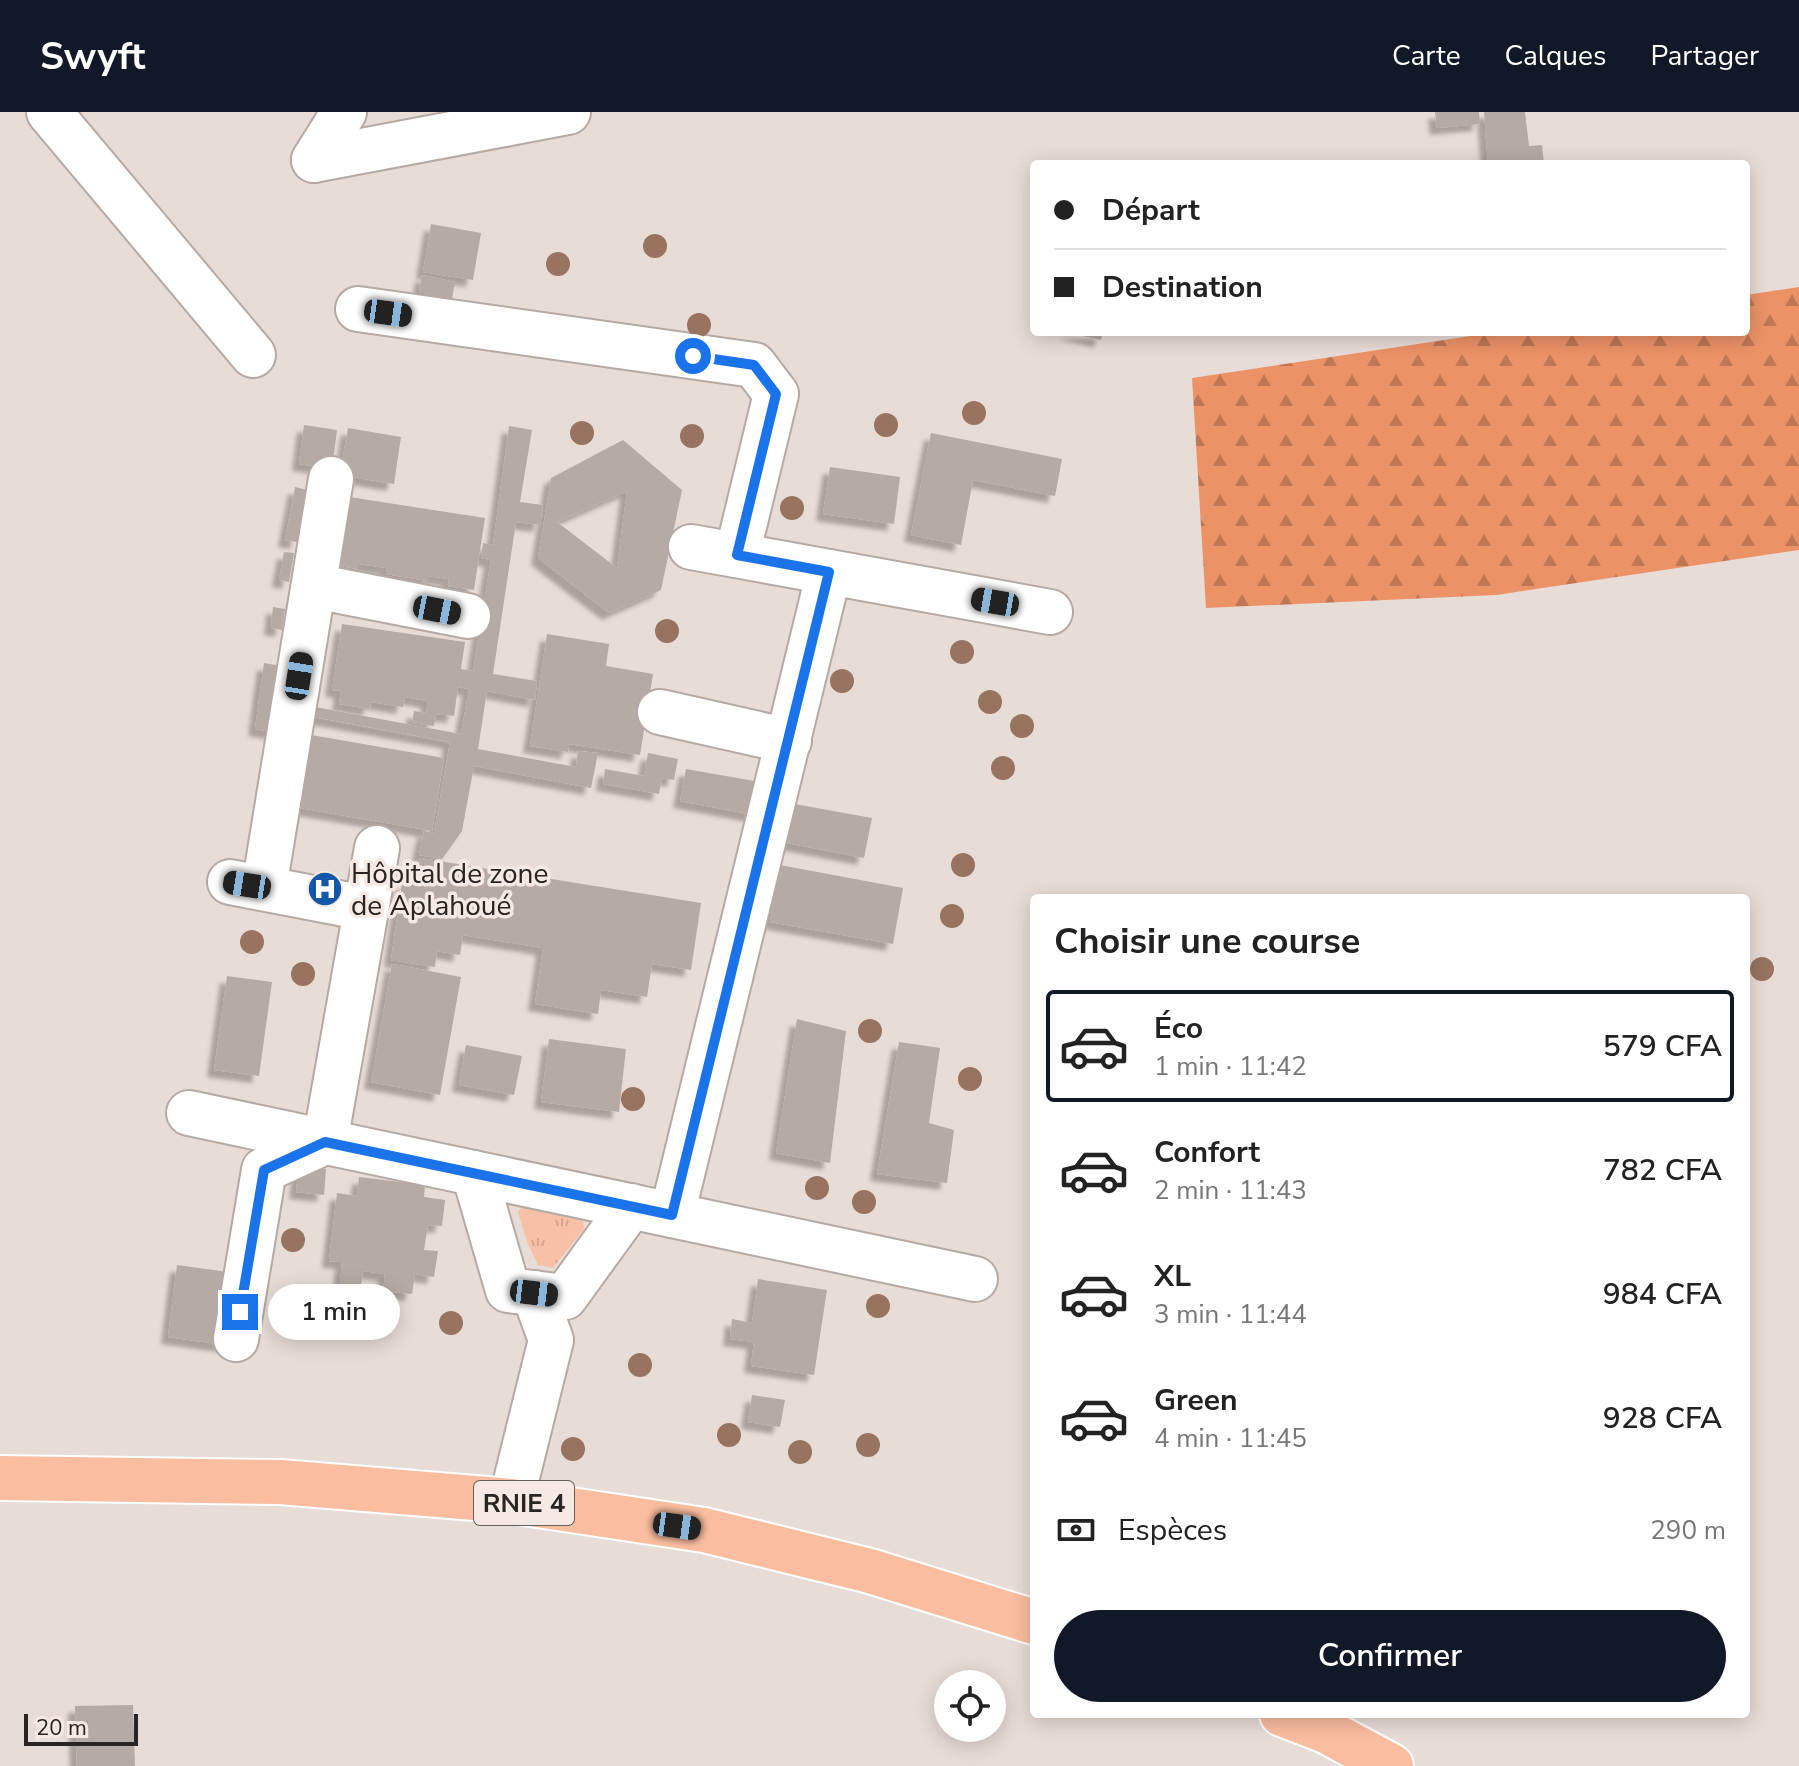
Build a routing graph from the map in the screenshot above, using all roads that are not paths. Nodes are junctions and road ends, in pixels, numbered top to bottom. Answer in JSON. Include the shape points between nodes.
{"nodes":[{"id":1,"x":49,"y":112,"type":"edge"},
{"id":2,"x":344,"y":112,"type":"edge"},
{"id":3,"x":568,"y":112,"type":"edge"},
{"id":4,"x":358,"y":309,"type":"dead end"},
{"id":5,"x":253,"y":355,"type":"dead end"},
{"id":6,"x":331,"y":479,"type":"dead end"},
{"id":7,"x":691,"y":547,"type":"dead end"},
{"id":8,"x":737,"y":555,"type":"junction"},
{"id":9,"x":829,"y":572,"type":"junction"},
{"id":10,"x":314,"y":586,"type":"junction"},
{"id":11,"x":1050,"y":612,"type":"dead end"},
{"id":12,"x":468,"y":616,"type":"dead end"},
{"id":13,"x":660,"y":712,"type":"dead end"},
{"id":14,"x":789,"y":741,"type":"junction"},
{"id":15,"x":377,"y":848,"type":"dead end"},
{"id":16,"x":365,"y":908,"type":"junction"},
{"id":17,"x":189,"y":1113,"type":"dead end"},
{"id":18,"x":325,"y":1142,"type":"junction"},
{"id":19,"x":474,"y":1173,"type":"junction"},
{"id":20,"x":631,"y":1206,"type":"junction"},
{"id":21,"x":672,"y":1215,"type":"junction"},
{"id":22,"x":975,"y":1279,"type":"dead end"},
{"id":23,"x":534,"y":1293,"type":"junction"},
{"id":24,"x":236,"y":1339,"type":"dead end"},
{"id":25,"x":0,"y":1478,"type":"edge"},
{"id":26,"x":511,"y":1501,"type":"junction"},
{"id":27,"x":1030,"y":1621,"type":"edge"},
{"id":28,"x":1292,"y":1718,"type":"edge"},
{"id":29,"x":1391,"y":1766,"type":"edge"}],
"edges":[{"from":1,"to":5,"type":"street"},
{"from":2,"to":3,"type":"street","via":[[314,160]]},
{"from":4,"to":8,"type":"street","via":[[754,365],[776,394]]},
{"from":6,"to":10,"type":"street"},
{"from":7,"to":8,"type":"street"},
{"from":8,"to":9,"type":"street"},
{"from":9,"to":11,"type":"street"},
{"from":9,"to":14,"type":"street"},
{"from":10,"to":12,"type":"street"},
{"from":10,"to":16,"type":"street","via":[[318,650],[247,885]]},
{"from":13,"to":14,"type":"street"},
{"from":14,"to":21,"type":"street"},
{"from":15,"to":16,"type":"street"},
{"from":16,"to":18,"type":"street"},
{"from":17,"to":18,"type":"street"},
{"from":18,"to":19,"type":"street"},
{"from":18,"to":24,"type":"street","via":[[264,1170]]},
{"from":19,"to":20,"type":"street"},
{"from":19,"to":23,"type":"street","via":[[508,1290]]},
{"from":20,"to":21,"type":"street"},
{"from":20,"to":23,"type":"street","via":[[565,1297]]},
{"from":21,"to":22,"type":"street"},
{"from":23,"to":26,"type":"street","via":[[551,1340]]},
{"from":25,"to":26,"type":"main road","number":"RNIE 4","via":[[280,1482]]},
{"from":26,"to":27,"type":"main road","number":"RNIE 4","via":[[704,1530],[870,1571]]},
{"from":28,"to":29,"type":"main road"}]}
